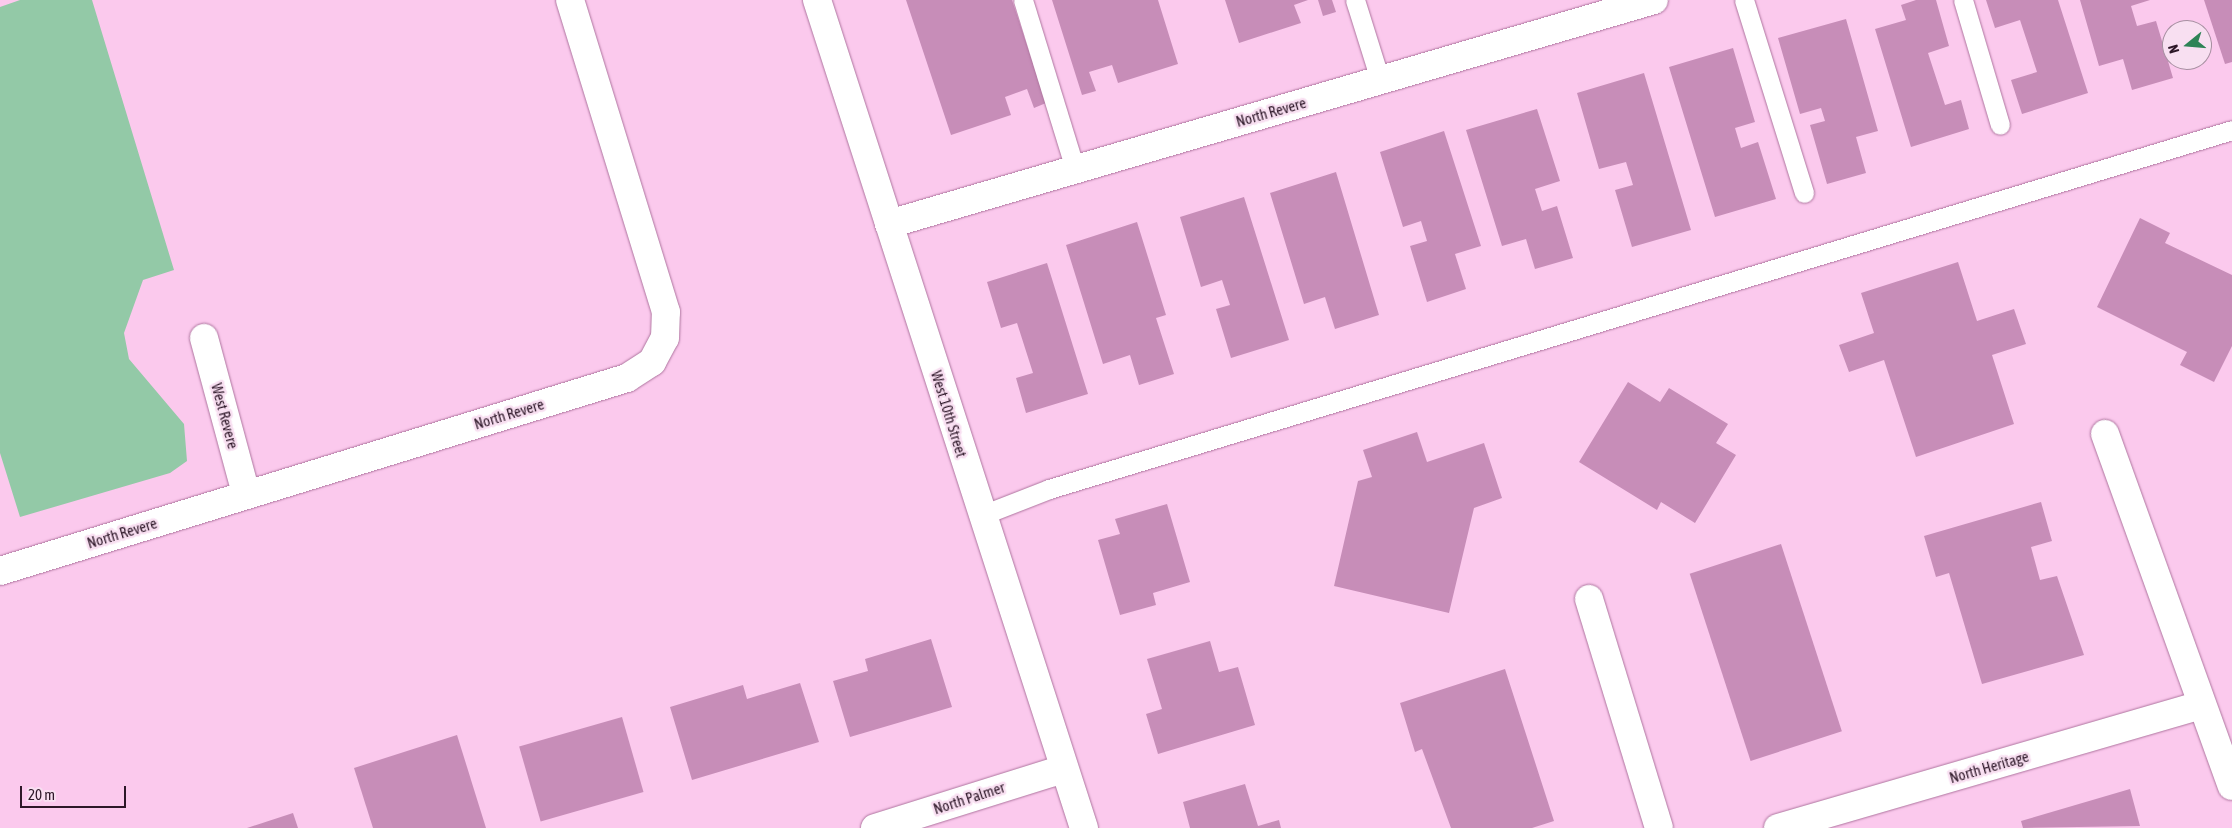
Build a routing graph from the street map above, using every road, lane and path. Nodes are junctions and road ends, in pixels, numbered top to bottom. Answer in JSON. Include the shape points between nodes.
{"nodes":[{"id":1,"x":570,"y":0,"type":"edge"},
{"id":2,"x":817,"y":0,"type":"edge"},
{"id":3,"x":1023,"y":0,"type":"edge"},
{"id":4,"x":1355,"y":0,"type":"edge"},
{"id":5,"x":1654,"y":0,"type":"edge"},
{"id":6,"x":1744,"y":0,"type":"edge"},
{"id":7,"x":1963,"y":0,"type":"edge"},
{"id":8,"x":1380,"y":80,"type":"junction"},
{"id":9,"x":2000,"y":125,"type":"dead end"},
{"id":10,"x":2232,"y":130,"type":"edge"},
{"id":11,"x":1075,"y":170,"type":"junction"},
{"id":12,"x":1804,"y":193,"type":"dead end"},
{"id":13,"x":889,"y":224,"type":"junction"},
{"id":14,"x":204,"y":338,"type":"dead end"},
{"id":15,"x":2105,"y":434,"type":"dead end"},
{"id":16,"x":246,"y":494,"type":"junction"},
{"id":17,"x":980,"y":516,"type":"junction"},
{"id":18,"x":0,"y":571,"type":"edge"},
{"id":19,"x":1589,"y":599,"type":"dead end"},
{"id":20,"x":2201,"y":705,"type":"junction"},
{"id":21,"x":1063,"y":769,"type":"junction"},
{"id":22,"x":2232,"y":786,"type":"edge"},
{"id":23,"x":875,"y":828,"type":"edge"},
{"id":24,"x":1084,"y":828,"type":"edge"},
{"id":25,"x":1659,"y":828,"type":"edge"},
{"id":26,"x":1778,"y":828,"type":"edge"}],
"edges":[{"from":1,"to":16,"type":"street","name":"North Revere","via":[[666,312],[665,338],[652,362],[627,378]]},
{"from":2,"to":13,"type":"street","name":"West 10th Street"},
{"from":3,"to":11,"type":"lane"},
{"from":4,"to":8,"type":"lane"},
{"from":5,"to":8,"type":"street","name":"North Revere"},
{"from":6,"to":12,"type":"lane"},
{"from":7,"to":9,"type":"lane"},
{"from":8,"to":11,"type":"street","name":"North Revere"},
{"from":10,"to":17,"type":"lane","via":[[1049,489]]},
{"from":11,"to":13,"type":"street","name":"North Revere"},
{"from":13,"to":17,"type":"street","name":"West 10th Street"},
{"from":14,"to":16,"type":"street","name":"West Revere"},
{"from":15,"to":20,"type":"street"},
{"from":16,"to":18,"type":"street","name":"North Revere"},
{"from":17,"to":21,"type":"street","name":"West 10th Street"},
{"from":19,"to":25,"type":"street"},
{"from":20,"to":22,"type":"street"},
{"from":20,"to":26,"type":"street","name":"North Heritage"},
{"from":21,"to":23,"type":"street","name":"North Palmer"},
{"from":21,"to":24,"type":"street","name":"West 10th Street"}]}
